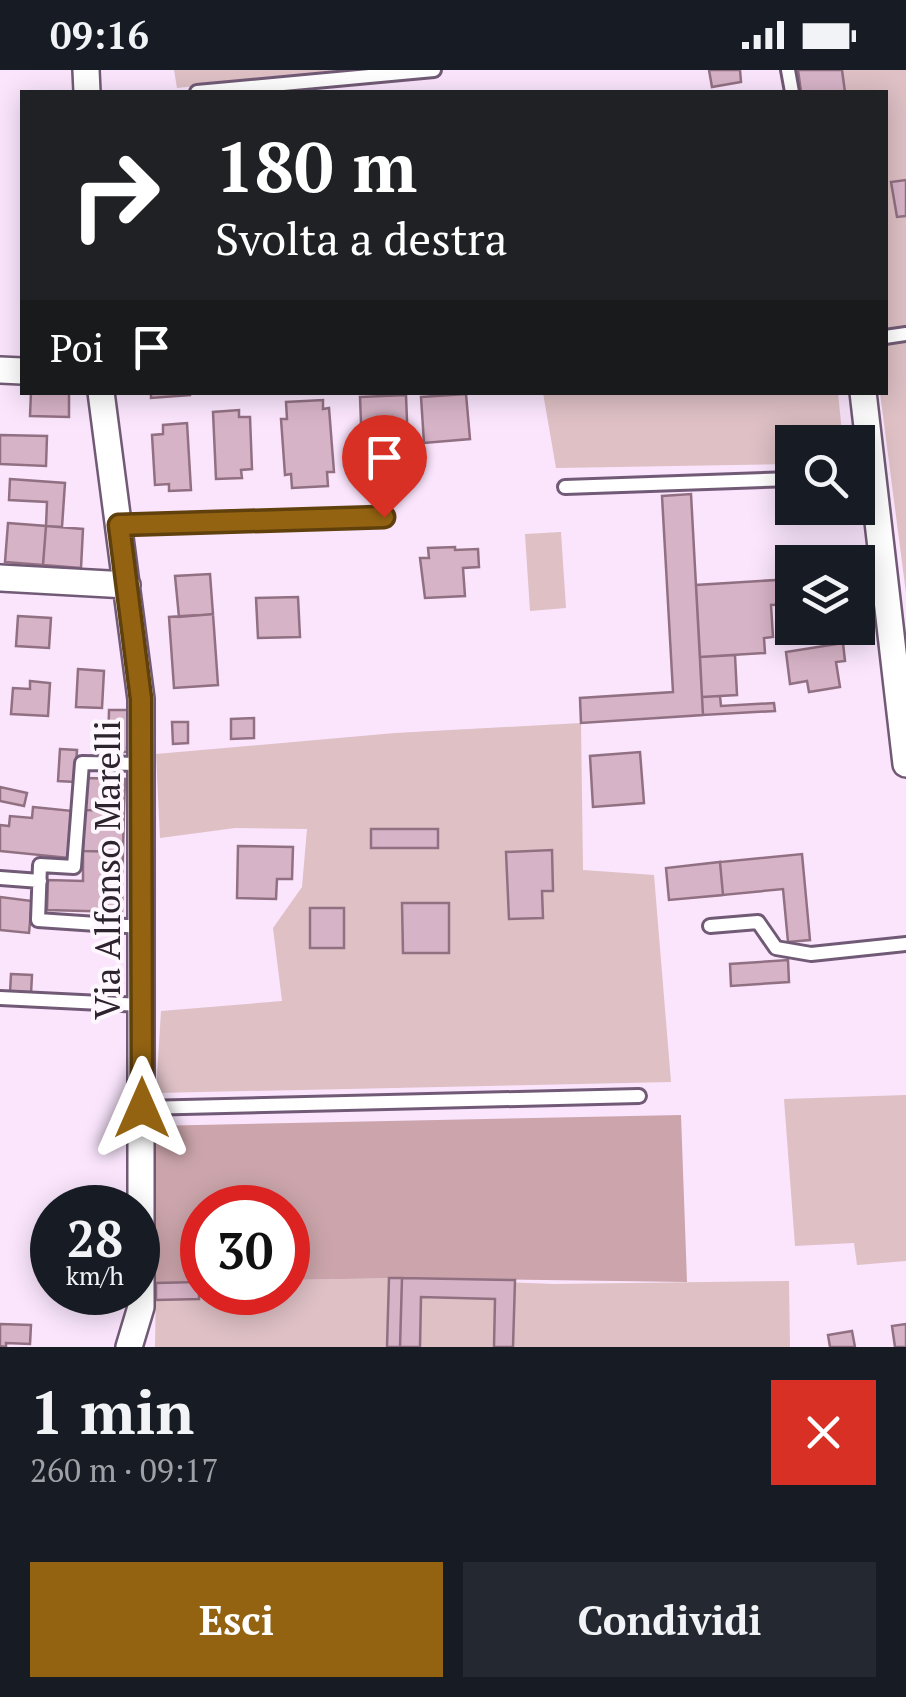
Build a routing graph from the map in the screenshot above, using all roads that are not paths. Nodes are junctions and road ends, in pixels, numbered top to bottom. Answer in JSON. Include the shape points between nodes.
{"nodes":[{"id":1,"x":434,"y":70,"type":"edge"},
{"id":2,"x":219,"y":90,"type":"edge"},
{"id":3,"x":101,"y":395,"type":"edge"},
{"id":4,"x":863,"y":395,"type":"edge"},
{"id":5,"x":864,"y":425,"type":"edge"},
{"id":6,"x":775,"y":480,"type":"edge"},
{"id":7,"x":565,"y":487,"type":"dead end"},
{"id":8,"x":384,"y":517,"type":"dead end"},
{"id":9,"x":119,"y":525,"type":"junction"},
{"id":10,"x":872,"y":525,"type":"edge"},
{"id":11,"x":0,"y":578,"type":"edge"},
{"id":12,"x":127,"y":585,"type":"junction"},
{"id":13,"x":142,"y":764,"type":"junction"},
{"id":14,"x":906,"y":764,"type":"edge"},
{"id":15,"x":0,"y":878,"type":"edge"},
{"id":16,"x":40,"y":881,"type":"junction"},
{"id":17,"x":710,"y":926,"type":"dead end"},
{"id":18,"x":142,"y":927,"type":"junction"},
{"id":19,"x":906,"y":944,"type":"edge"},
{"id":20,"x":0,"y":998,"type":"edge"},
{"id":21,"x":143,"y":1005,"type":"junction"},
{"id":22,"x":639,"y":1096,"type":"dead end"},
{"id":23,"x":142,"y":1108,"type":"junction"},
{"id":24,"x":130,"y":1347,"type":"edge"}],
"edges":[{"from":1,"to":2,"type":"lane"},
{"from":3,"to":9,"type":"street","name":"Via Alfonso Marelli"},
{"from":4,"to":5,"type":"street"},
{"from":6,"to":7,"type":"lane"},
{"from":8,"to":9,"type":"lane"},
{"from":9,"to":12,"type":"street","name":"Via Alfonso Marelli"},
{"from":10,"to":14,"type":"street"},
{"from":11,"to":12,"type":"street"},
{"from":12,"to":13,"type":"street","name":"Via Alfonso Marelli"},
{"from":13,"to":16,"type":"lane","via":[[82,763],[74,868],[40,865]]},
{"from":13,"to":18,"type":"street","name":"Via Alfonso Marelli"},
{"from":15,"to":16,"type":"lane"},
{"from":16,"to":18,"type":"lane","via":[[38,920]]},
{"from":17,"to":19,"type":"lane","via":[[758,922],[776,948],[811,954]]},
{"from":18,"to":21,"type":"street","name":"Via Alfonso Marelli"},
{"from":20,"to":21,"type":"lane"},
{"from":21,"to":23,"type":"street","name":"Via Alfonso Marelli"},
{"from":22,"to":23,"type":"lane"},
{"from":23,"to":24,"type":"street","name":"Via Alfonso Marelli","via":[[141,1313]]}]}
